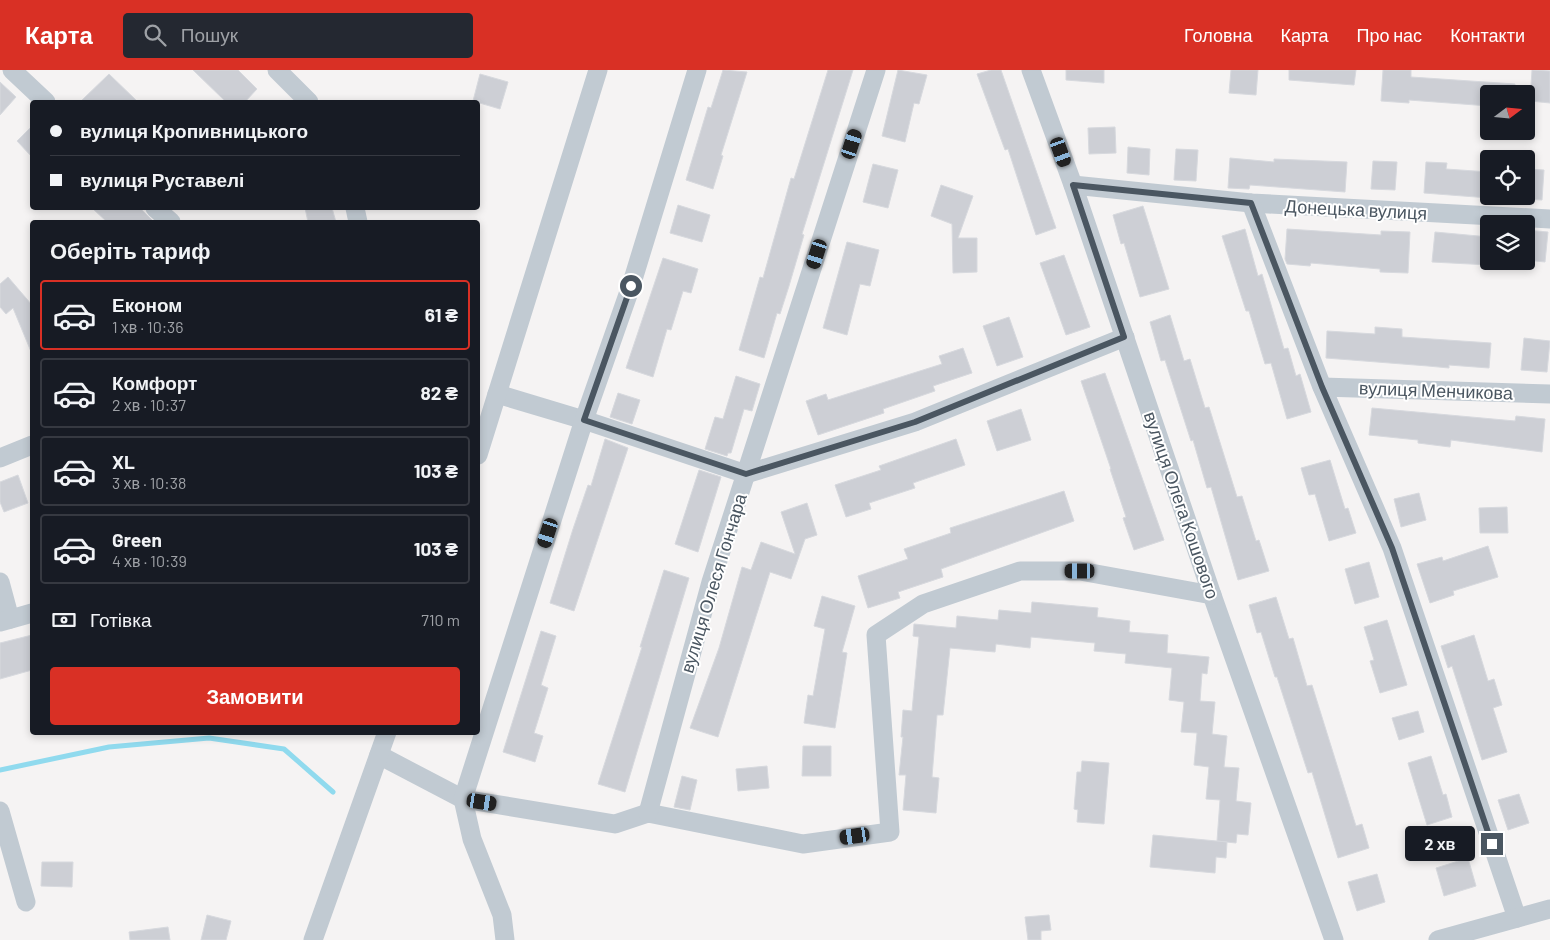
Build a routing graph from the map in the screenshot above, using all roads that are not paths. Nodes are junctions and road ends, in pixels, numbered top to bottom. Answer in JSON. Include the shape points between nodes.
{"nodes":[{"id":1,"x":12,"y":70,"type":"edge"},
{"id":2,"x":277,"y":70,"type":"edge"},
{"id":3,"x":697,"y":70,"type":"edge"},
{"id":4,"x":876,"y":70,"type":"edge"},
{"id":5,"x":1031,"y":70,"type":"edge"},
{"id":6,"x":594,"y":72,"type":"edge"},
{"id":7,"x":44,"y":100,"type":"edge"},
{"id":8,"x":307,"y":100,"type":"edge"},
{"id":9,"x":1073,"y":185,"type":"junction"},
{"id":10,"x":1251,"y":203,"type":"junction"},
{"id":11,"x":157,"y":210,"type":"edge"},
{"id":12,"x":1550,"y":218,"type":"edge"},
{"id":13,"x":169,"y":220,"type":"edge"},
{"id":14,"x":1124,"y":337,"type":"junction"},
{"id":15,"x":1322,"y":387,"type":"junction"},
{"id":16,"x":497,"y":394,"type":"junction"},
{"id":17,"x":1550,"y":394,"type":"edge"},
{"id":18,"x":584,"y":420,"type":"junction"},
{"id":19,"x":30,"y":446,"type":"edge"},
{"id":20,"x":480,"y":449,"type":"edge"},
{"id":21,"x":0,"y":458,"type":"edge"},
{"id":22,"x":746,"y":474,"type":"junction"},
{"id":23,"x":0,"y":582,"type":"edge"},
{"id":24,"x":1212,"y":595,"type":"junction"},
{"id":25,"x":30,"y":614,"type":"edge"},
{"id":26,"x":5,"y":620,"type":"edge"},
{"id":27,"x":386,"y":735,"type":"edge"},
{"id":28,"x":379,"y":755,"type":"junction"},
{"id":29,"x":463,"y":799,"type":"junction"},
{"id":30,"x":0,"y":811,"type":"edge"},
{"id":31,"x":648,"y":813,"type":"junction"},
{"id":32,"x":26,"y":902,"type":"dead end"},
{"id":33,"x":1550,"y":909,"type":"edge"},
{"id":34,"x":1516,"y":918,"type":"junction"},
{"id":35,"x":313,"y":940,"type":"edge"},
{"id":36,"x":505,"y":940,"type":"edge"},
{"id":37,"x":1334,"y":940,"type":"edge"},
{"id":38,"x":1438,"y":940,"type":"edge"}],
"edges":[{"from":1,"to":7,"type":"street"},
{"from":2,"to":8,"type":"street"},
{"from":3,"to":18,"type":"street","via":[[631,286]]},
{"from":4,"to":22,"type":"street","name":"вулиця Олеся Гончара"},
{"from":5,"to":9,"type":"street","name":"вулиця Олега Кошового"},
{"from":6,"to":16,"type":"street"},
{"from":9,"to":10,"type":"street","name":"Донецька вулиця"},
{"from":9,"to":14,"type":"street","name":"вулиця Олега Кошового"},
{"from":10,"to":12,"type":"street","name":"Донецька вулиця"},
{"from":10,"to":15,"type":"street"},
{"from":11,"to":13,"type":"street"},
{"from":14,"to":22,"type":"street","via":[[915,422]]},
{"from":14,"to":24,"type":"street","name":"вулиця Олега Кошового"},
{"from":15,"to":17,"type":"street","name":"вулиця Менчикова"},
{"from":15,"to":34,"type":"street","via":[[1392,548]]},
{"from":16,"to":18,"type":"street"},
{"from":16,"to":20,"type":"street"},
{"from":18,"to":22,"type":"street"},
{"from":18,"to":29,"type":"street"},
{"from":19,"to":21,"type":"street"},
{"from":22,"to":31,"type":"street","name":"вулиця Олеся Гончара","via":[[711,582]]},
{"from":23,"to":26,"type":"street"},
{"from":24,"to":31,"type":"street","via":[[1080,571],[1020,571],[923,604],[876,635],[890,832],[803,844]]},
{"from":24,"to":37,"type":"street","name":"вулиця Олега Кошового"},
{"from":25,"to":26,"type":"street"},
{"from":27,"to":28,"type":"street"},
{"from":28,"to":29,"type":"street"},
{"from":28,"to":35,"type":"street"},
{"from":29,"to":31,"type":"street","via":[[615,824]]},
{"from":29,"to":36,"type":"street","via":[[472,839],[502,915]]},
{"from":30,"to":32,"type":"street"},
{"from":33,"to":34,"type":"street"},
{"from":34,"to":38,"type":"street"}]}
